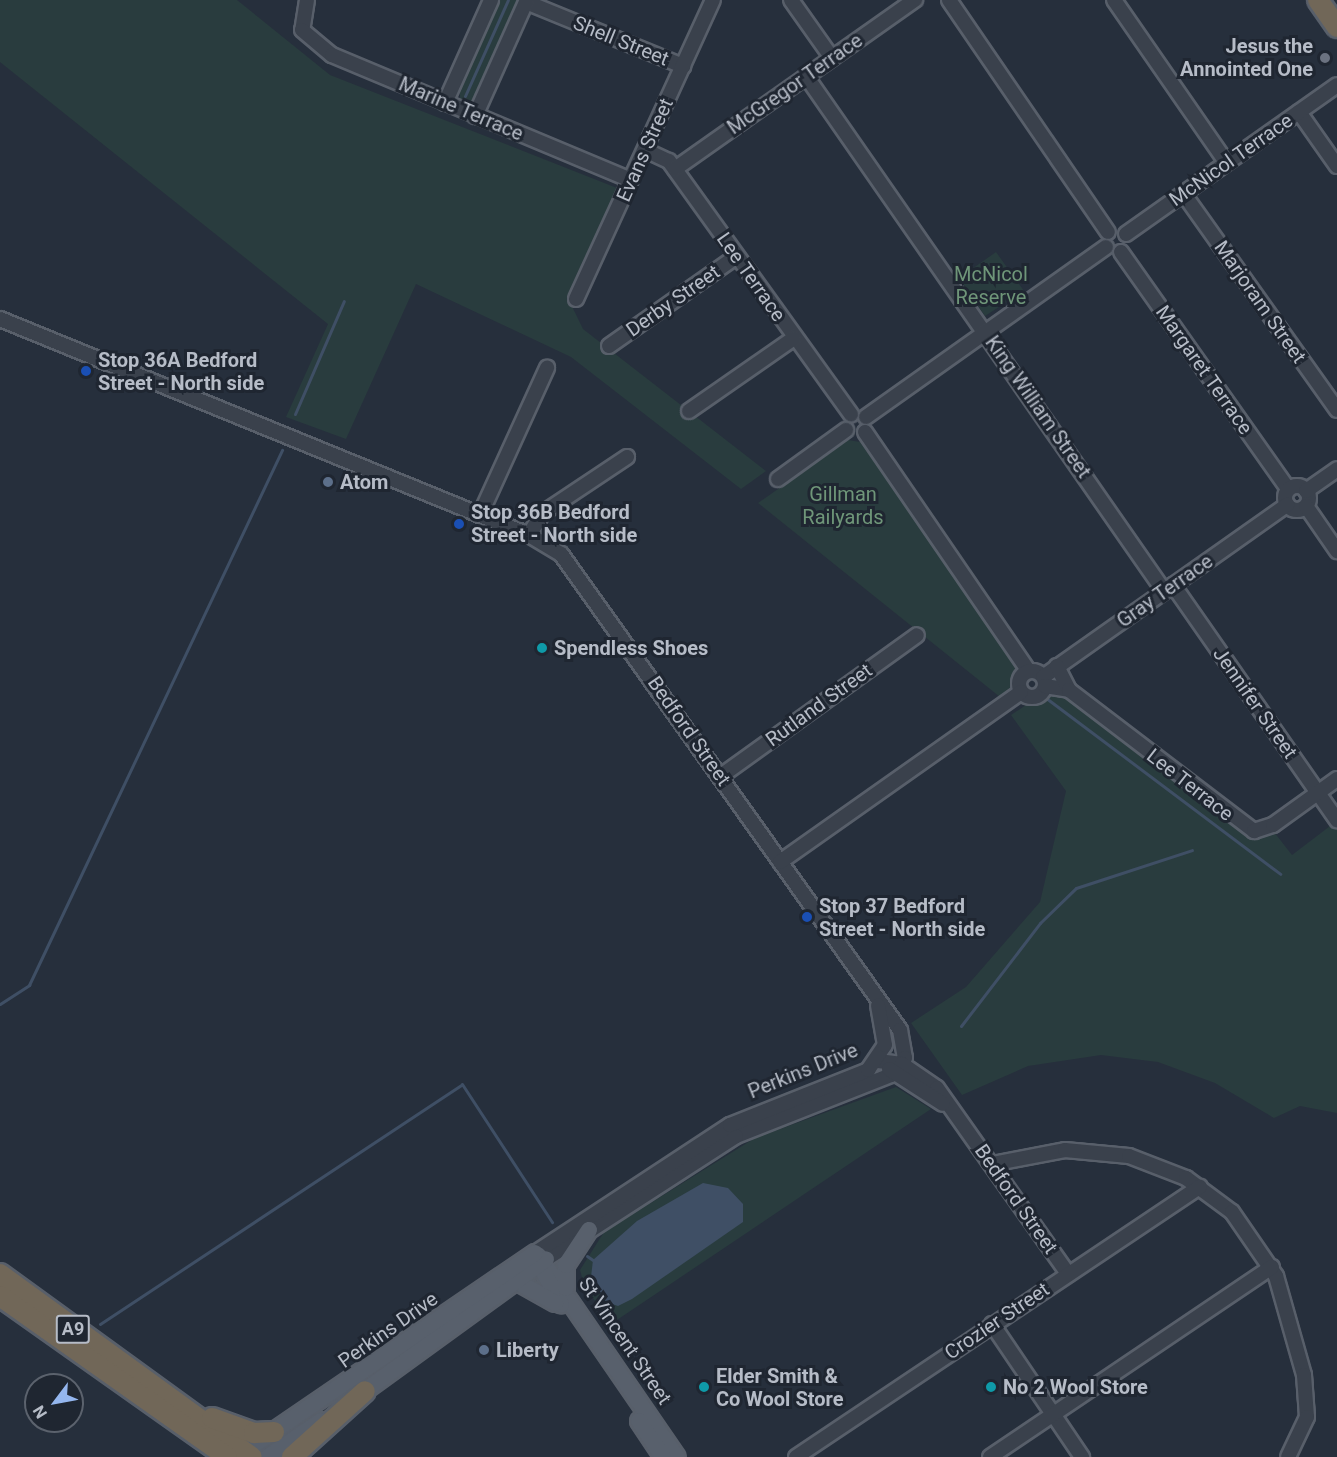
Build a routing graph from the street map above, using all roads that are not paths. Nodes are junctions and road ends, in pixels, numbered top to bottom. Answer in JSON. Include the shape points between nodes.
{"nodes":[{"id":1,"x":307,"y":0,"type":"edge"},
{"id":2,"x":491,"y":0,"type":"edge"},
{"id":3,"x":713,"y":0,"type":"edge"},
{"id":4,"x":791,"y":0,"type":"edge"},
{"id":5,"x":915,"y":0,"type":"edge"},
{"id":6,"x":949,"y":0,"type":"edge"},
{"id":7,"x":1114,"y":0,"type":"edge"},
{"id":8,"x":1318,"y":0,"type":"edge"},
{"id":9,"x":527,"y":1,"type":"edge"},
{"id":10,"x":1337,"y":27,"type":"edge"},
{"id":11,"x":832,"y":58,"type":"junction"},
{"id":12,"x":683,"y":66,"type":"junction"},
{"id":13,"x":806,"y":76,"type":"junction"},
{"id":14,"x":1337,"y":85,"type":"edge"},
{"id":15,"x":444,"y":103,"type":"junction"},
{"id":16,"x":1299,"y":112,"type":"junction"},
{"id":17,"x":475,"y":116,"type":"junction"},
{"id":18,"x":645,"y":150,"type":"junction"},
{"id":19,"x":1226,"y":162,"type":"junction"},
{"id":20,"x":1337,"y":166,"type":"edge"},
{"id":21,"x":675,"y":169,"type":"junction"},
{"id":22,"x":632,"y":180,"type":"junction"},
{"id":23,"x":1183,"y":193,"type":"junction"},
{"id":24,"x":1108,"y":232,"type":"junction"},
{"id":25,"x":1126,"y":234,"type":"junction"},
{"id":26,"x":1106,"y":247,"type":"junction"},
{"id":27,"x":1120,"y":252,"type":"junction"},
{"id":28,"x":737,"y":256,"type":"junction"},
{"id":29,"x":576,"y":299,"type":"dead end"},
{"id":30,"x":0,"y":319,"type":"edge"},
{"id":31,"x":986,"y":332,"type":"junction"},
{"id":32,"x":794,"y":338,"type":"junction"},
{"id":33,"x":609,"y":346,"type":"dead end"},
{"id":34,"x":547,"y":368,"type":"dead end"},
{"id":35,"x":1337,"y":410,"type":"edge"},
{"id":36,"x":689,"y":411,"type":"dead end"},
{"id":37,"x":850,"y":414,"type":"junction"},
{"id":38,"x":866,"y":417,"type":"junction"},
{"id":39,"x":846,"y":430,"type":"junction"},
{"id":40,"x":865,"y":432,"type":"junction"},
{"id":41,"x":627,"y":457,"type":"dead end"},
{"id":42,"x":1337,"y":469,"type":"edge"},
{"id":43,"x":778,"y":478,"type":"dead end"},
{"id":44,"x":1288,"y":489,"type":"junction"},
{"id":45,"x":1306,"y":490,"type":"junction"},
{"id":46,"x":1287,"y":505,"type":"junction"},
{"id":47,"x":1306,"y":506,"type":"junction"},
{"id":48,"x":480,"y":515,"type":"junction"},
{"id":49,"x":530,"y":535,"type":"junction"},
{"id":50,"x":1337,"y":551,"type":"edge"},
{"id":51,"x":1169,"y":588,"type":"junction"},
{"id":52,"x":917,"y":635,"type":"dead end"},
{"id":53,"x":1057,"y":666,"type":"junction"},
{"id":54,"x":1028,"y":670,"type":"junction"},
{"id":55,"x":1044,"y":681,"type":"junction"},
{"id":56,"x":1068,"y":690,"type":"junction"},
{"id":57,"x":1021,"y":692,"type":"junction"},
{"id":58,"x":721,"y":776,"type":"junction"},
{"id":59,"x":1337,"y":779,"type":"edge"},
{"id":60,"x":1318,"y":792,"type":"junction"},
{"id":61,"x":1337,"y":820,"type":"edge"},
{"id":62,"x":780,"y":862,"type":"junction"},
{"id":63,"x":873,"y":996,"type":"junction"},
{"id":64,"x":878,"y":1061,"type":"junction"},
{"id":65,"x":899,"y":1068,"type":"junction"},
{"id":66,"x":992,"y":1164,"type":"junction"},
{"id":67,"x":1200,"y":1187,"type":"junction"},
{"id":68,"x":589,"y":1230,"type":"junction"},
{"id":69,"x":539,"y":1259,"type":"junction"},
{"id":70,"x":1272,"y":1267,"type":"junction"},
{"id":71,"x":0,"y":1274,"type":"edge"},
{"id":72,"x":1068,"y":1274,"type":"junction"},
{"id":73,"x":516,"y":1281,"type":"junction"},
{"id":74,"x":0,"y":1296,"type":"edge"},
{"id":75,"x":564,"y":1300,"type":"junction"},
{"id":76,"x":992,"y":1324,"type":"junction"},
{"id":77,"x":148,"y":1382,"type":"junction"},
{"id":78,"x":365,"y":1391,"type":"junction"},
{"id":79,"x":1053,"y":1414,"type":"junction"},
{"id":80,"x":190,"y":1432,"type":"junction"},
{"id":81,"x":274,"y":1432,"type":"junction"},
{"id":82,"x":812,"y":1452,"type":"edge"},
{"id":83,"x":240,"y":1455,"type":"edge"},
{"id":84,"x":203,"y":1457,"type":"edge"},
{"id":85,"x":268,"y":1457,"type":"edge"},
{"id":86,"x":292,"y":1457,"type":"edge"},
{"id":87,"x":663,"y":1457,"type":"edge"},
{"id":88,"x":677,"y":1457,"type":"edge"},
{"id":89,"x":796,"y":1457,"type":"edge"},
{"id":90,"x":990,"y":1457,"type":"edge"},
{"id":91,"x":1082,"y":1457,"type":"edge"},
{"id":92,"x":1288,"y":1457,"type":"edge"}],
"edges":[{"from":1,"to":15,"type":"street","name":"Marine Terrace","via":[[301,24],[332,55]]},
{"from":2,"to":15,"type":"street"},
{"from":3,"to":12,"type":"street","name":"Evans Street"},
{"from":4,"to":11,"type":"street"},
{"from":5,"to":11,"type":"street","name":"McGregor Terrace"},
{"from":6,"to":24,"type":"street"},
{"from":7,"to":19,"type":"street"},
{"from":8,"to":10,"type":"highway"},
{"from":9,"to":12,"type":"street","name":"Shell Street"},
{"from":9,"to":17,"type":"street"},
{"from":11,"to":13,"type":"street","name":"McGregor Terrace"},
{"from":12,"to":18,"type":"street","name":"Evans Street"},
{"from":13,"to":21,"type":"street","name":"McGregor Terrace"},
{"from":13,"to":31,"type":"street","name":"King William Street"},
{"from":14,"to":16,"type":"street","name":"McNicol Terrace"},
{"from":15,"to":17,"type":"street","name":"Marine Terrace"},
{"from":16,"to":19,"type":"street","name":"McNicol Terrace"},
{"from":16,"to":20,"type":"street"},
{"from":17,"to":22,"type":"street","name":"Marine Terrace"},
{"from":18,"to":21,"type":"street","name":"Lee Terrace"},
{"from":18,"to":22,"type":"street","name":"Evans Street"},
{"from":19,"to":23,"type":"street","name":"McNicol Terrace"},
{"from":21,"to":28,"type":"street","name":"Lee Terrace"},
{"from":22,"to":29,"type":"street","name":"Evans Street"},
{"from":23,"to":25,"type":"street","name":"McNicol Terrace"},
{"from":23,"to":35,"type":"street","name":"Marjoram Street"},
{"from":24,"to":25,"type":"street"},
{"from":24,"to":26,"type":"street"},
{"from":25,"to":27,"type":"street"},
{"from":26,"to":27,"type":"street"},
{"from":26,"to":31,"type":"street"},
{"from":27,"to":44,"type":"street","name":"Margaret Terrace"},
{"from":28,"to":32,"type":"street","name":"Lee Terrace"},
{"from":28,"to":33,"type":"street","name":"Derby Street"},
{"from":30,"to":48,"type":"street","name":"Bedford Street"},
{"from":31,"to":38,"type":"street"},
{"from":31,"to":51,"type":"street","name":"King William Street"},
{"from":32,"to":36,"type":"street"},
{"from":32,"to":37,"type":"street","name":"Lee Terrace"},
{"from":34,"to":48,"type":"street"},
{"from":37,"to":38,"type":"street"},
{"from":37,"to":39,"type":"street"},
{"from":38,"to":40,"type":"street"},
{"from":39,"to":40,"type":"street","via":[[855,436]]},
{"from":39,"to":43,"type":"street"},
{"from":40,"to":54,"type":"street"},
{"from":41,"to":49,"type":"street","via":[[543,513]]},
{"from":42,"to":45,"type":"street"},
{"from":44,"to":45,"type":"street"},
{"from":44,"to":46,"type":"street"},
{"from":45,"to":47,"type":"street"},
{"from":46,"to":47,"type":"street","via":[[1297,510]]},
{"from":46,"to":51,"type":"street","name":"Gray Terrace"},
{"from":47,"to":50,"type":"street"},
{"from":48,"to":49,"type":"street","name":"Bedford Street"},
{"from":49,"to":58,"type":"street","name":"Bedford Street","via":[[564,557]]},
{"from":51,"to":53,"type":"street","name":"Gray Terrace"},
{"from":51,"to":60,"type":"street","name":"Jennifer Street"},
{"from":52,"to":58,"type":"street","name":"Rutland Street"},
{"from":53,"to":55,"type":"street","name":"Gray Terrace"},
{"from":53,"to":56,"type":"street","name":"Lee Terrace"},
{"from":54,"to":55,"type":"street"},
{"from":54,"to":57,"type":"street","via":[[1019,682]]},
{"from":55,"to":56,"type":"street","name":"Lee Terrace"},
{"from":55,"to":57,"type":"street","via":[[1037,697]]},
{"from":56,"to":60,"type":"street","name":"Lee Terrace","via":[[1246,828],[1273,825]]},
{"from":57,"to":62,"type":"street"},
{"from":58,"to":62,"type":"street","name":"Bedford Street"},
{"from":59,"to":60,"type":"street","name":"Lee Terrace"},
{"from":60,"to":61,"type":"street","name":"Jennifer Street"},
{"from":62,"to":63,"type":"street","name":"Bedford Street"},
{"from":63,"to":64,"type":"street","name":"Perkins Drive","via":[[886,1029]]},
{"from":63,"to":65,"type":"street","via":[[904,1038]]},
{"from":64,"to":65,"type":"street","name":"Bedford Street"},
{"from":64,"to":69,"type":"street","name":"Perkins Drive","via":[[858,1075],[730,1125]]},
{"from":65,"to":66,"type":"street","name":"Bedford Street","via":[[937,1088]]},
{"from":65,"to":68,"type":"street","name":"Perkins Drive","via":[[744,1132]]},
{"from":66,"to":67,"type":"street","via":[[1058,1150],[1095,1150],[1149,1161]]},
{"from":66,"to":72,"type":"street","name":"Bedford Street"},
{"from":67,"to":70,"type":"street","via":[[1238,1218]]},
{"from":67,"to":72,"type":"street","name":"Crozier Street"},
{"from":68,"to":69,"type":"street","name":"Perkins Drive"},
{"from":68,"to":75,"type":"main road","via":[[566,1265]]},
{"from":69,"to":73,"type":"main road","name":"Perkins Drive"},
{"from":69,"to":75,"type":"main road","name":"St Vincent Street"},
{"from":69,"to":81,"type":"main road","name":"Perkins Drive"},
{"from":70,"to":79,"type":"street"},
{"from":70,"to":92,"type":"street","via":[[1304,1375],[1306,1420]]},
{"from":71,"to":77,"type":"highway","number":"A9"},
{"from":72,"to":76,"type":"street","name":"Crozier Street"},
{"from":73,"to":75,"type":"main road"},
{"from":73,"to":78,"type":"main road","name":"Perkins Drive"},
{"from":74,"to":80,"type":"highway","number":"A9"},
{"from":75,"to":87,"type":"main road","name":"St Vincent Street"},
{"from":75,"to":88,"type":"main road","name":"St Vincent Street"},
{"from":76,"to":79,"type":"street"},
{"from":76,"to":82,"type":"street","name":"Crozier Street"},
{"from":77,"to":81,"type":"highway","via":[[164,1386],[223,1424],[254,1433]]},
{"from":77,"to":83,"type":"highway","number":"A9"},
{"from":78,"to":85,"type":"main road","name":"Perkins Drive"},
{"from":78,"to":86,"type":"highway"},
{"from":79,"to":90,"type":"street"},
{"from":79,"to":91,"type":"street"},
{"from":80,"to":83,"type":"highway","number":"A9"},
{"from":80,"to":84,"type":"highway"},
{"from":81,"to":83,"type":"main road","name":"Perkins Drive"},
{"from":82,"to":89,"type":"street","name":"Crozier Street"}]}
